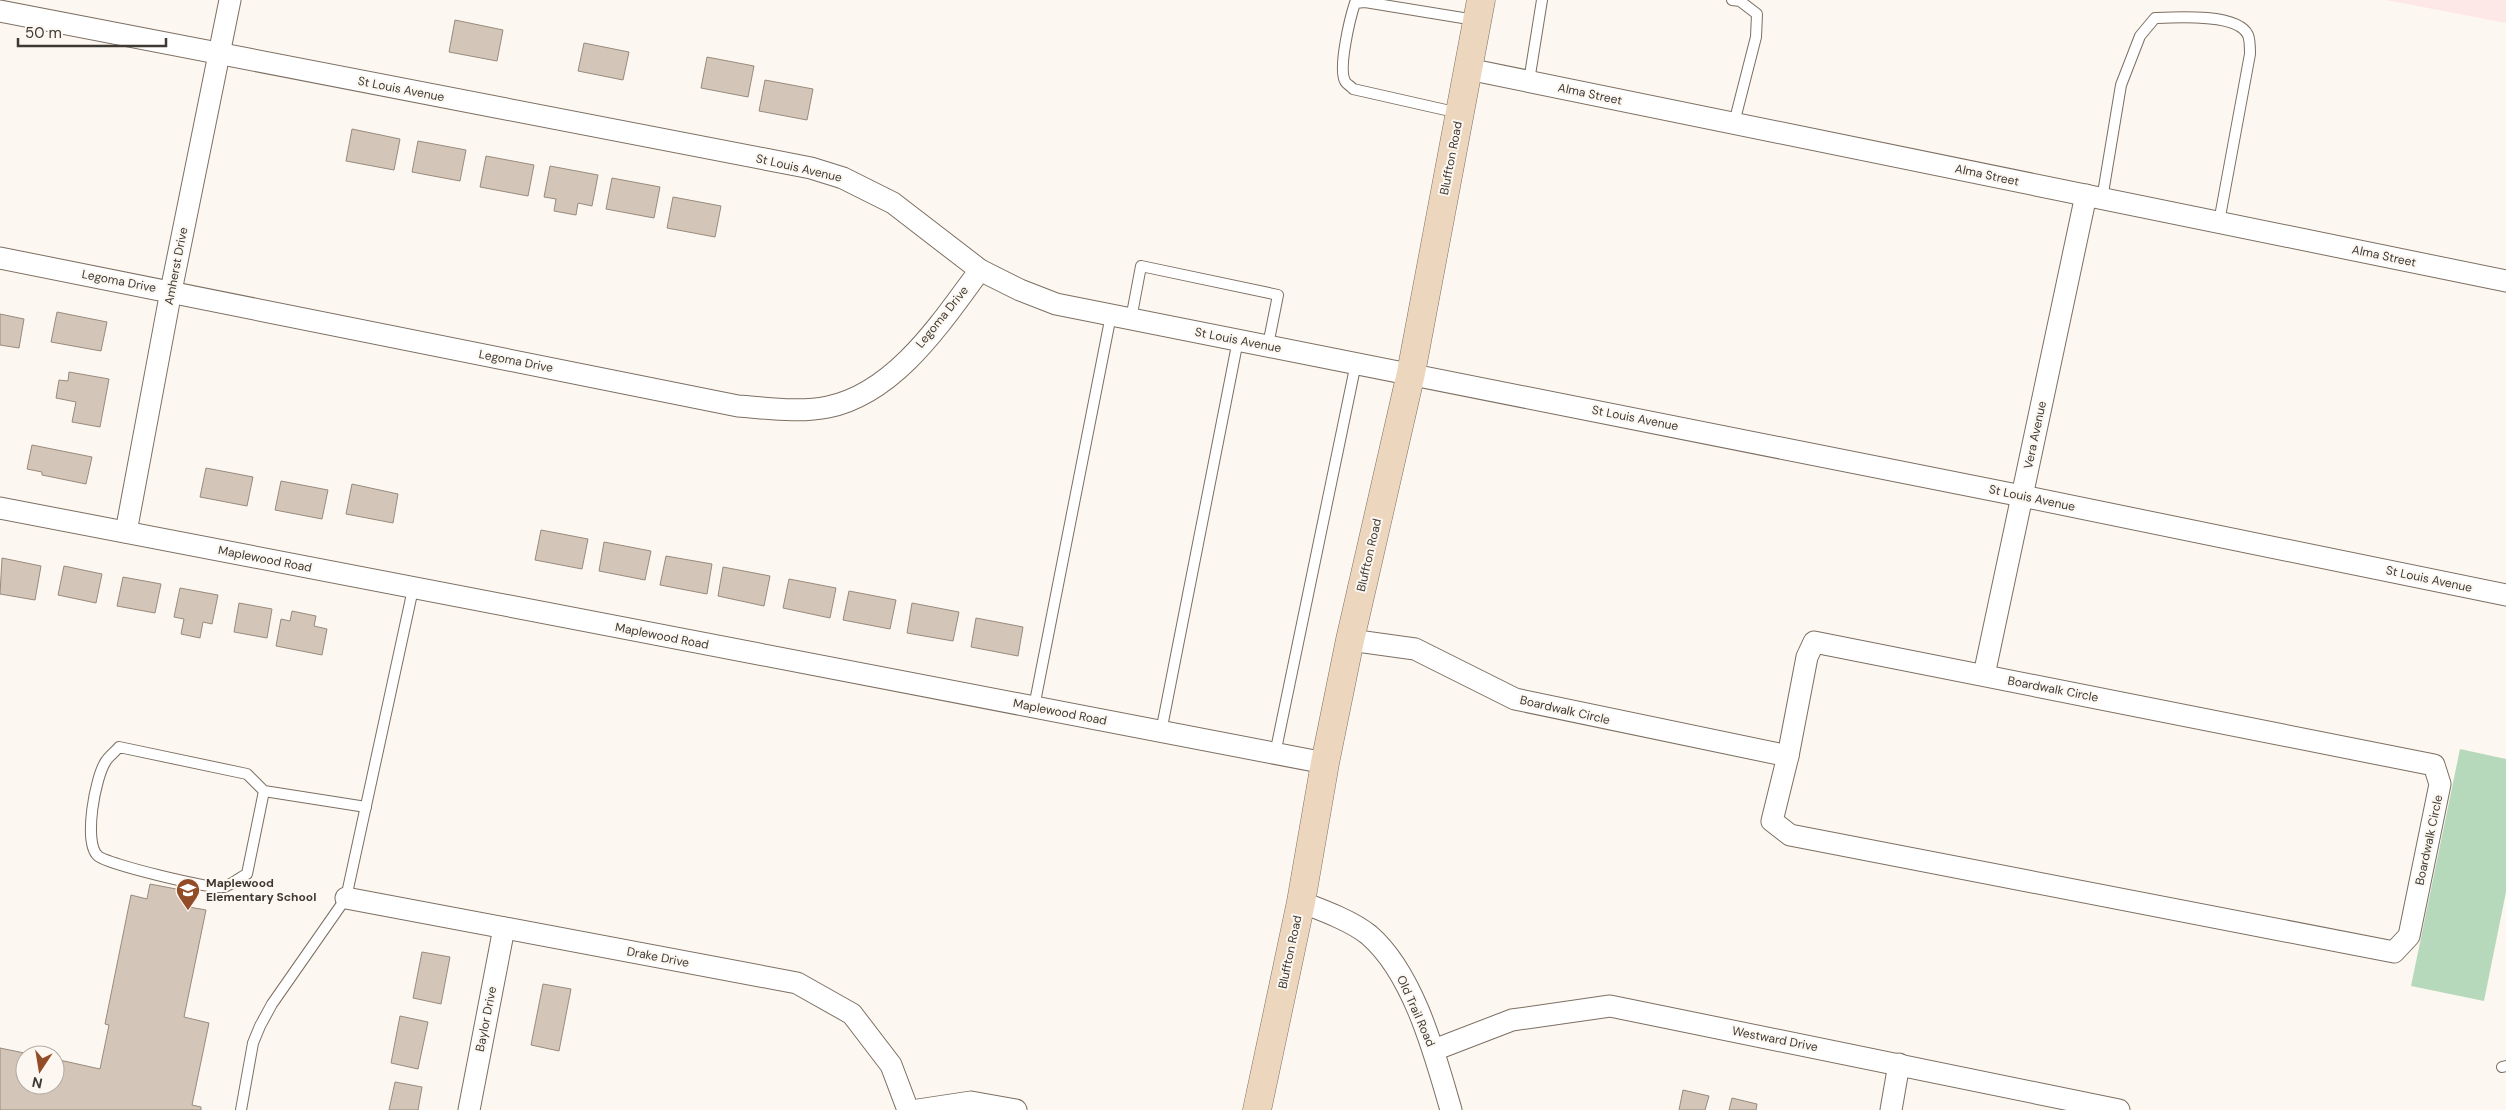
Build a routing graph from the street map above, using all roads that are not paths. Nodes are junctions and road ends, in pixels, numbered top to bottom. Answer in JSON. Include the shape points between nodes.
{"nodes":[{"id":1,"x":230,"y":0,"type":"edge"},
{"id":2,"x":1542,"y":0,"type":"edge"},
{"id":3,"x":1732,"y":0,"type":"edge"},
{"id":4,"x":1479,"y":10,"type":"edge"},
{"id":5,"x":0,"y":12,"type":"edge"},
{"id":6,"x":219,"y":54,"type":"junction"},
{"id":7,"x":1468,"y":69,"type":"junction"},
{"id":8,"x":1529,"y":81,"type":"junction"},
{"id":9,"x":1460,"y":113,"type":"junction"},
{"id":10,"x":1734,"y":123,"type":"junction"},
{"id":11,"x":2094,"y":197,"type":"junction"},
{"id":12,"x":2219,"y":222,"type":"junction"},
{"id":13,"x":0,"y":258,"type":"edge"},
{"id":14,"x":980,"y":270,"type":"junction"},
{"id":15,"x":2506,"y":281,"type":"edge"},
{"id":16,"x":171,"y":291,"type":"junction"},
{"id":17,"x":1121,"y":317,"type":"junction"},
{"id":18,"x":1238,"y":340,"type":"junction"},
{"id":19,"x":1268,"y":346,"type":"junction"},
{"id":20,"x":1356,"y":363,"type":"junction"},
{"id":21,"x":1411,"y":374,"type":"junction"},
{"id":22,"x":2022,"y":496,"type":"junction"},
{"id":23,"x":0,"y":508,"type":"edge"},
{"id":24,"x":126,"y":532,"type":"junction"},
{"id":25,"x":414,"y":588,"type":"junction"},
{"id":26,"x":2506,"y":595,"type":"edge"},
{"id":27,"x":1350,"y":640,"type":"junction"},
{"id":28,"x":1984,"y":676,"type":"junction"},
{"id":29,"x":1034,"y":707,"type":"junction"},
{"id":30,"x":1160,"y":732,"type":"junction"},
{"id":31,"x":1276,"y":754,"type":"junction"},
{"id":32,"x":1788,"y":756,"type":"junction"},
{"id":33,"x":1325,"y":763,"type":"junction"},
{"id":34,"x":264,"y":790,"type":"junction"},
{"id":35,"x":366,"y":808,"type":"junction"},
{"id":36,"x":346,"y":898,"type":"junction"},
{"id":37,"x":1301,"y":902,"type":"junction"},
{"id":38,"x":504,"y":928,"type":"junction"},
{"id":39,"x":1434,"y":1050,"type":"junction"},
{"id":40,"x":1898,"y":1064,"type":"junction"},
{"id":41,"x":241,"y":1110,"type":"edge"},
{"id":42,"x":469,"y":1110,"type":"edge"},
{"id":43,"x":908,"y":1110,"type":"edge"},
{"id":44,"x":918,"y":1110,"type":"edge"},
{"id":45,"x":1016,"y":1110,"type":"edge"},
{"id":46,"x":1257,"y":1110,"type":"edge"},
{"id":47,"x":1451,"y":1110,"type":"edge"},
{"id":48,"x":1891,"y":1110,"type":"edge"},
{"id":49,"x":2119,"y":1110,"type":"edge"}],
"edges":[{"from":1,"to":6,"type":"street","name":"Amherst Drive"},
{"from":2,"to":8,"type":"lane"},
{"from":3,"to":10,"type":"lane","via":[[1740,1],[1757,14],[1756,37]]},
{"from":4,"to":7,"type":"main road","name":"Bluffton Road"},
{"from":4,"to":9,"type":"lane","via":[[1365,2],[1355,3],[1351,16],[1342,71],[1345,82],[1353,89]]},
{"from":5,"to":6,"type":"street","name":"St Louis Avenue"},
{"from":6,"to":14,"type":"street","name":"St Louis Avenue","via":[[811,168],[843,178],[894,203]]},
{"from":6,"to":16,"type":"street","name":"Amherst Drive"},
{"from":7,"to":8,"type":"street","name":"Alma Street"},
{"from":7,"to":9,"type":"main road","name":"Bluffton Road"},
{"from":8,"to":10,"type":"street","name":"Alma Street"},
{"from":9,"to":21,"type":"main road","name":"Bluffton Road"},
{"from":10,"to":11,"type":"street","name":"Alma Street"},
{"from":11,"to":12,"type":"street","name":"Alma Street"},
{"from":11,"to":12,"type":"lane","via":[[2121,85],[2140,36],[2155,18],[2185,16],[2236,23],[2248,34],[2250,54]]},
{"from":11,"to":22,"type":"street","name":"Vera Avenue"},
{"from":12,"to":15,"type":"street","name":"Alma Street"},
{"from":13,"to":16,"type":"street","name":"Legoma Drive"},
{"from":14,"to":16,"type":"street","name":"Legoma Drive","via":[[932,334],[897,370],[864,393],[829,407],[790,410],[738,406]]},
{"from":14,"to":17,"type":"street","name":"St Louis Avenue","via":[[1056,304]]},
{"from":16,"to":24,"type":"street","name":"Amherst Drive"},
{"from":17,"to":18,"type":"street","name":"St Louis Avenue"},
{"from":17,"to":19,"type":"lane","via":[[1141,266],[1278,295]]},
{"from":17,"to":29,"type":"lane"},
{"from":18,"to":19,"type":"street","name":"St Louis Avenue"},
{"from":18,"to":30,"type":"lane"},
{"from":19,"to":20,"type":"street","name":"St Louis Avenue"},
{"from":20,"to":21,"type":"street","name":"St Louis Avenue"},
{"from":20,"to":31,"type":"lane"},
{"from":21,"to":22,"type":"street","name":"St Louis Avenue"},
{"from":21,"to":27,"type":"main road","name":"Bluffton Road"},
{"from":22,"to":26,"type":"street","name":"St Louis Avenue"},
{"from":22,"to":28,"type":"street","name":"Vera Avenue"},
{"from":23,"to":24,"type":"street","name":"Maplewood Road"},
{"from":24,"to":25,"type":"street","name":"Maplewood Road"},
{"from":25,"to":29,"type":"street","name":"Maplewood Road"},
{"from":25,"to":35,"type":"lane"},
{"from":27,"to":32,"type":"street","name":"Boardwalk Circle","via":[[1415,649],[1515,699]]},
{"from":27,"to":33,"type":"main road","name":"Bluffton Road"},
{"from":28,"to":32,"type":"street","name":"Boardwalk Circle","via":[[1814,642],[1806,657]]},
{"from":28,"to":32,"type":"street","name":"Boardwalk Circle","via":[[2434,765],[2440,784],[2409,936],[2394,952],[1790,835],[1772,821]]},
{"from":29,"to":30,"type":"street","name":"Maplewood Road"},
{"from":30,"to":31,"type":"street","name":"Maplewood Road"},
{"from":31,"to":33,"type":"street","name":"Maplewood Road"},
{"from":33,"to":37,"type":"main road","name":"Bluffton Road"},
{"from":34,"to":34,"type":"lane","via":[[247,774],[119,747],[105,762],[96,790],[91,823],[92,848],[99,857],[122,866],[223,887],[247,874]]},
{"from":34,"to":35,"type":"lane"},
{"from":35,"to":36,"type":"lane"},
{"from":36,"to":38,"type":"street","name":"Drake Drive"},
{"from":36,"to":41,"type":"lane","via":[[260,1026],[252,1043]]},
{"from":37,"to":39,"type":"street","name":"Old Trail Road","via":[[1369,935],[1396,966]]},
{"from":37,"to":46,"type":"main road","name":"Bluffton Road"},
{"from":38,"to":42,"type":"street","name":"Baylor Drive"},
{"from":38,"to":43,"type":"street","name":"Drake Drive","via":[[797,983],[852,1014],[891,1065]]},
{"from":39,"to":40,"type":"street","name":"Westward Drive","via":[[1512,1020],[1610,1006]]},
{"from":39,"to":47,"type":"street","name":"Old Trail Road"},
{"from":40,"to":48,"type":"street"},
{"from":40,"to":49,"type":"street","name":"Westward Drive"},
{"from":44,"to":45,"type":"street","via":[[971,1102]]}]}
